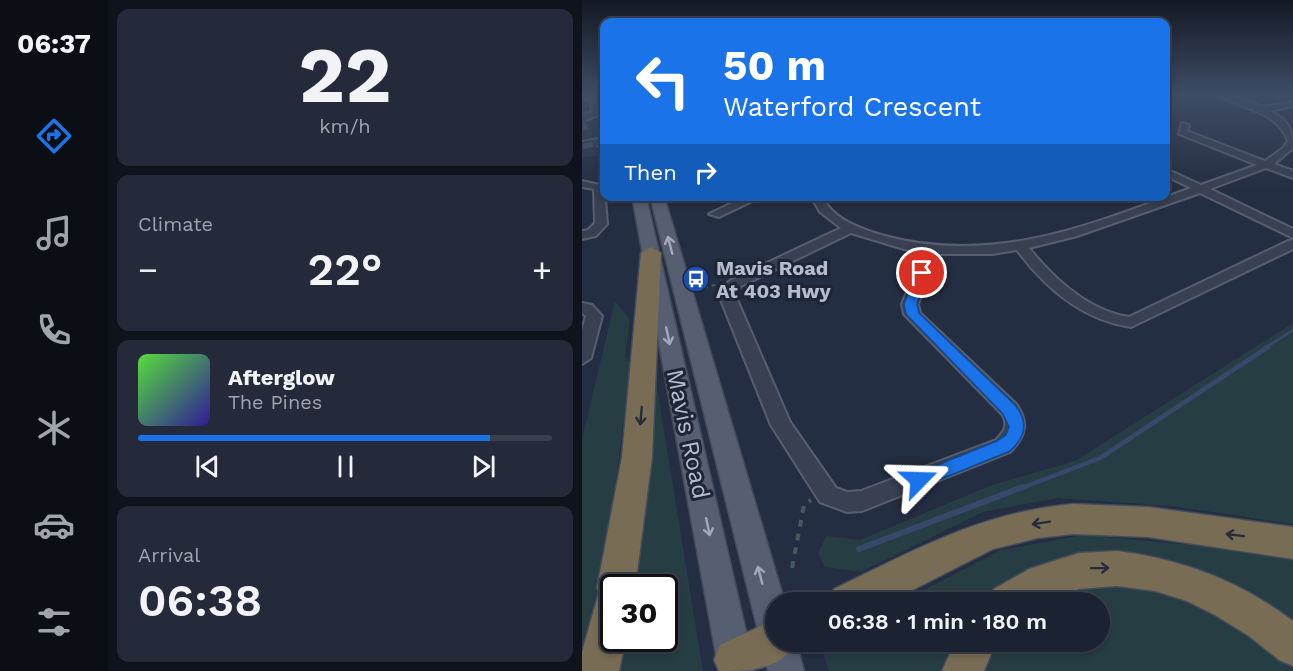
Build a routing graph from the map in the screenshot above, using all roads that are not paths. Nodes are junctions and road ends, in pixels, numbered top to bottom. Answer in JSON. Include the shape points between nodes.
{"nodes":[{"id":1,"x":1184,"y":126,"type":"edge"},
{"id":2,"x":1287,"y":126,"type":"edge"},
{"id":3,"x":1293,"y":141,"type":"edge"},
{"id":4,"x":600,"y":142,"type":"edge"},
{"id":5,"x":582,"y":146,"type":"edge"},
{"id":6,"x":1264,"y":164,"type":"junction"},
{"id":7,"x":1170,"y":174,"type":"edge"},
{"id":8,"x":1293,"y":175,"type":"edge"},
{"id":9,"x":582,"y":184,"type":"edge"},
{"id":10,"x":1199,"y":189,"type":"junction"},
{"id":11,"x":1170,"y":200,"type":"edge"},
{"id":12,"x":640,"y":201,"type":"edge"},
{"id":13,"x":658,"y":201,"type":"edge"},
{"id":14,"x":745,"y":201,"type":"edge"},
{"id":15,"x":819,"y":201,"type":"edge"},
{"id":16,"x":1166,"y":201,"type":"edge"},
{"id":17,"x":715,"y":213,"type":"dead end"},
{"id":18,"x":851,"y":228,"type":"junction"},
{"id":19,"x":1293,"y":234,"type":"edge"},
{"id":20,"x":582,"y":235,"type":"edge"},
{"id":21,"x":1293,"y":244,"type":"edge"},
{"id":22,"x":1022,"y":248,"type":"junction"},
{"id":23,"x":931,"y":249,"type":"junction"},
{"id":24,"x":651,"y":253,"type":"junction"},
{"id":25,"x":582,"y":308,"type":"edge"},
{"id":26,"x":582,"y":358,"type":"edge"},
{"id":27,"x":1293,"y":543,"type":"edge"},
{"id":28,"x":618,"y":574,"type":"edge"},
{"id":29,"x":765,"y":592,"type":"edge"},
{"id":30,"x":871,"y":592,"type":"edge"},
{"id":31,"x":1027,"y":592,"type":"edge"},
{"id":32,"x":1293,"y":646,"type":"edge"},
{"id":33,"x":765,"y":647,"type":"edge"},
{"id":34,"x":602,"y":652,"type":"edge"},
{"id":35,"x":780,"y":652,"type":"edge"},
{"id":36,"x":972,"y":652,"type":"edge"},
{"id":37,"x":736,"y":665,"type":"edge"},
{"id":38,"x":598,"y":671,"type":"edge"},
{"id":39,"x":786,"y":671,"type":"edge"},
{"id":40,"x":963,"y":671,"type":"edge"}],
"edges":[{"from":1,"to":6,"type":"street","via":[[1182,132]]},
{"from":2,"to":3,"type":"street"},
{"from":3,"to":6,"type":"street","via":[[1281,157]]},
{"from":4,"to":5,"type":"street"},
{"from":6,"to":8,"type":"street"},
{"from":6,"to":10,"type":"street"},
{"from":7,"to":10,"type":"street"},
{"from":9,"to":20,"type":"street","via":[[599,186],[601,224]]},
{"from":10,"to":11,"type":"street"},
{"from":10,"to":19,"type":"street"},
{"from":12,"to":24,"type":"main road","name":"Mavis Road"},
{"from":29,"to":13,"type":"main road","name":"Mavis Road","one_way":true},
{"from":14,"to":17,"type":"street"},
{"from":15,"to":18,"type":"street","via":[[826,212]]},
{"from":16,"to":22,"type":"street","via":[[1076,234]]},
{"from":18,"to":23,"type":"street","via":[[895,243]]},
{"from":18,"to":23,"type":"street","via":[[736,283],[727,296],[781,425],[828,495],[847,502],[877,497],[1004,446],[1017,427],[1015,416],[912,314],[910,304]]},
{"from":21,"to":22,"type":"street","via":[[1131,322],[1101,316],[1043,274]]},
{"from":22,"to":23,"type":"street"},
{"from":24,"to":28,"type":"highway","one_way":true,"via":[[637,457]]},
{"from":24,"to":37,"type":"main road","name":"Mavis Road","one_way":true},
{"from":25,"to":26,"type":"street","via":[[594,316]]},
{"from":27,"to":30,"type":"highway","one_way":true,"via":[[1114,520],[1056,520],[1005,530]]},
{"from":31,"to":32,"type":"highway","one_way":true,"via":[[1069,572],[1088,568],[1131,569],[1216,594],[1254,616]]},
{"from":33,"to":37,"type":"highway"},
{"from":34,"to":38,"type":"highway"},
{"from":35,"to":39,"type":"main road"},
{"from":36,"to":40,"type":"highway"}]}
